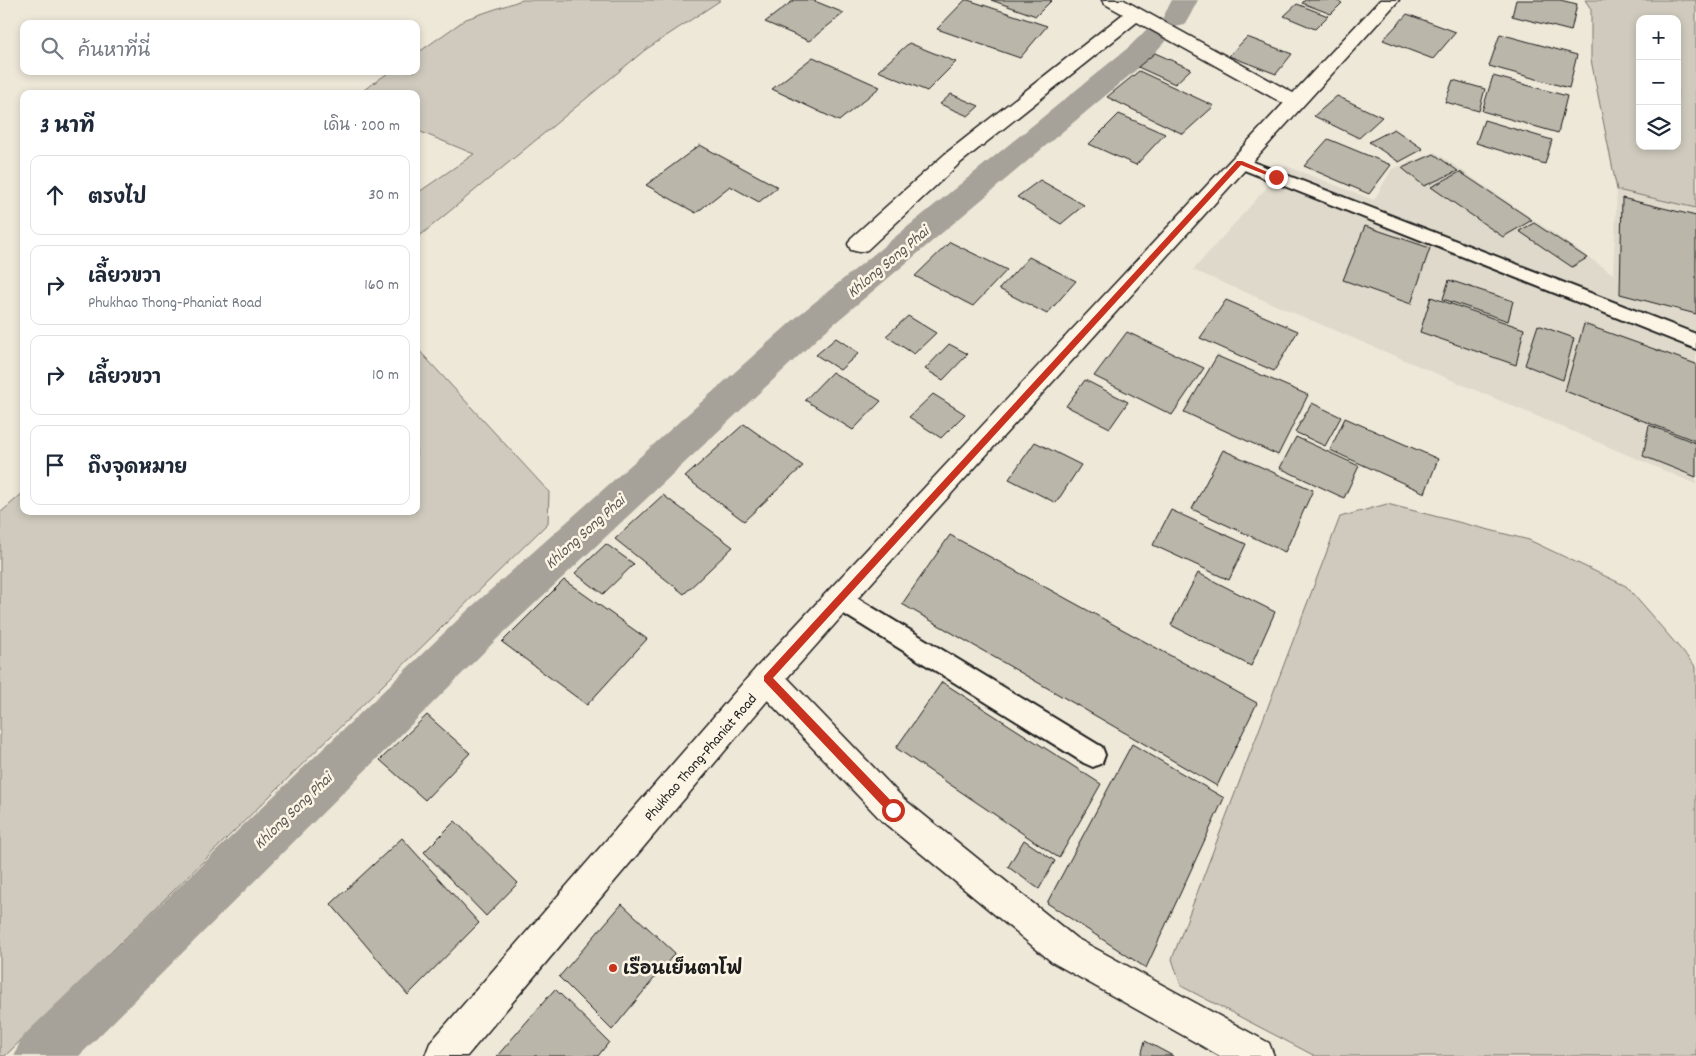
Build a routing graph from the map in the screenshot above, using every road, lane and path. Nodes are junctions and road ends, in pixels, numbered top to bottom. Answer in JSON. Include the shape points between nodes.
{"nodes":[{"id":1,"x":1111,"y":0,"type":"edge"},
{"id":2,"x":1390,"y":0,"type":"edge"},
{"id":3,"x":1135,"y":14,"type":"junction"},
{"id":4,"x":1295,"y":102,"type":"junction"},
{"id":5,"x":1240,"y":162,"type":"junction"},
{"id":6,"x":859,"y":244,"type":"dead end"},
{"id":7,"x":1696,"y":342,"type":"edge"},
{"id":8,"x":839,"y":599,"type":"junction"},
{"id":9,"x":767,"y":678,"type":"junction"},
{"id":10,"x":1094,"y":756,"type":"dead end"},
{"id":11,"x":444,"y":1056,"type":"edge"},
{"id":12,"x":1256,"y":1056,"type":"edge"}],
"edges":[{"from":1,"to":3,"type":"street"},
{"from":2,"to":4,"type":"street","name":"Phukhao Thong-Phaniat Road"},
{"from":3,"to":4,"type":"street"},
{"from":3,"to":6,"type":"street","via":[[952,159]]},
{"from":4,"to":5,"type":"street","name":"Phukhao Thong-Phaniat Road"},
{"from":5,"to":7,"type":"lane"},
{"from":5,"to":8,"type":"street","name":"Phukhao Thong-Phaniat Road"},
{"from":8,"to":9,"type":"street","name":"Phukhao Thong-Phaniat Road"},
{"from":8,"to":10,"type":"lane"},
{"from":9,"to":11,"type":"street","name":"Phukhao Thong-Phaniat Road"},
{"from":9,"to":12,"type":"street","via":[[893,810],[1064,950]]}]}
